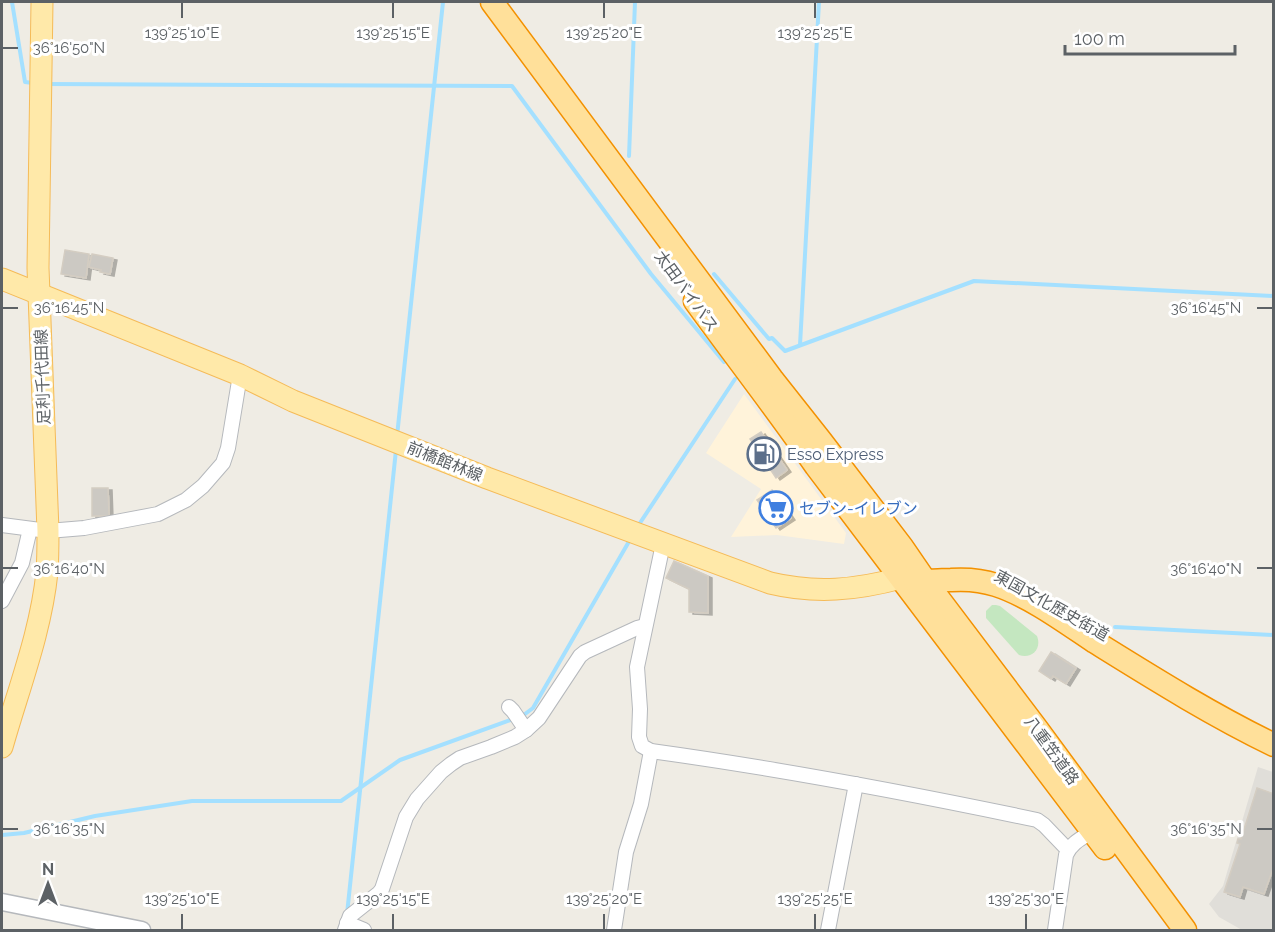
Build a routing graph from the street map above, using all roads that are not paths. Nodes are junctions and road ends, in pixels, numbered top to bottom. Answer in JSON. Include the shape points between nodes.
{"nodes":[{"id":1,"x":42,"y":2,"type":"edge"},
{"id":2,"x":476,"y":2,"type":"edge"},
{"id":3,"x":492,"y":2,"type":"edge"},
{"id":4,"x":2,"y":279,"type":"edge"},
{"id":5,"x":39,"y":294,"type":"junction"},
{"id":6,"x":240,"y":375,"type":"junction"},
{"id":7,"x":2,"y":525,"type":"edge"},
{"id":8,"x":39,"y":530,"type":"junction"},
{"id":9,"x":663,"y":544,"type":"junction"},
{"id":10,"x":915,"y":577,"type":"junction"},
{"id":11,"x":2,"y":601,"type":"edge"},
{"id":12,"x":645,"y":626,"type":"junction"},
{"id":13,"x":1274,"y":730,"type":"edge"},
{"id":14,"x":1274,"y":745,"type":"edge"},
{"id":15,"x":2,"y":747,"type":"edge"},
{"id":16,"x":651,"y":751,"type":"junction"},
{"id":17,"x":856,"y":784,"type":"junction"},
{"id":18,"x":1093,"y":831,"type":"junction"},
{"id":19,"x":1068,"y":850,"type":"junction"},
{"id":20,"x":2,"y":902,"type":"edge"},
{"id":21,"x":346,"y":927,"type":"edge"},
{"id":22,"x":142,"y":930,"type":"edge"},
{"id":23,"x":364,"y":930,"type":"edge"},
{"id":24,"x":614,"y":930,"type":"edge"},
{"id":25,"x":828,"y":930,"type":"edge"},
{"id":26,"x":1055,"y":930,"type":"edge"},
{"id":27,"x":1167,"y":930,"type":"edge"},
{"id":28,"x":1185,"y":930,"type":"edge"}],
"edges":[{"from":1,"to":5,"type":"main road","name":"足利千代田線"},
{"from":2,"to":10,"type":"highway","name":"太田バイパス","via":[[816,466]]},
{"from":3,"to":10,"type":"highway","name":"太田バイパス","via":[[902,547]]},
{"from":4,"to":5,"type":"main road","name":"前橋館林線"},
{"from":5,"to":6,"type":"main road","name":"前橋館林線"},
{"from":5,"to":8,"type":"main road","name":"足利千代田線"},
{"from":6,"to":8,"type":"street","via":[[223,463],[186,500],[158,514],[84,528]]},
{"from":6,"to":9,"type":"main road","name":"前橋館林線","via":[[293,401]]},
{"from":7,"to":8,"type":"street"},
{"from":8,"to":11,"type":"street"},
{"from":8,"to":15,"type":"main road","name":"足利千代田線","via":[[47,573],[32,645]]},
{"from":9,"to":10,"type":"main road","name":"前橋館林線","via":[[790,588],[837,590]]},
{"from":9,"to":12,"type":"street"},
{"from":10,"to":13,"type":"highway","name":"東国文化歴史街道","via":[[939,567],[957,566],[1000,574]]},
{"from":10,"to":14,"type":"highway","name":"東国文化歴史街道","via":[[998,585],[1039,606],[1169,688]]},
{"from":10,"to":18,"type":"highway","name":"八重笠道路"},
{"from":10,"to":28,"type":"highway","name":"八重笠道路","via":[[1037,729]]},
{"from":12,"to":16,"type":"street","via":[[637,668],[639,737],[642,746]]},
{"from":12,"to":21,"type":"street","via":[[585,652],[539,717],[517,717],[515,737],[460,758],[431,783],[406,817],[382,889],[350,916]]},
{"from":16,"to":17,"type":"street"},
{"from":16,"to":24,"type":"street","via":[[641,804],[626,852]]},
{"from":17,"to":19,"type":"street","via":[[1037,820]]},
{"from":17,"to":25,"type":"street"},
{"from":18,"to":19,"type":"street"},
{"from":18,"to":27,"type":"highway","name":"八重笠道路"},
{"from":19,"to":26,"type":"street"},
{"from":20,"to":22,"type":"street"},
{"from":21,"to":23,"type":"street"}]}
